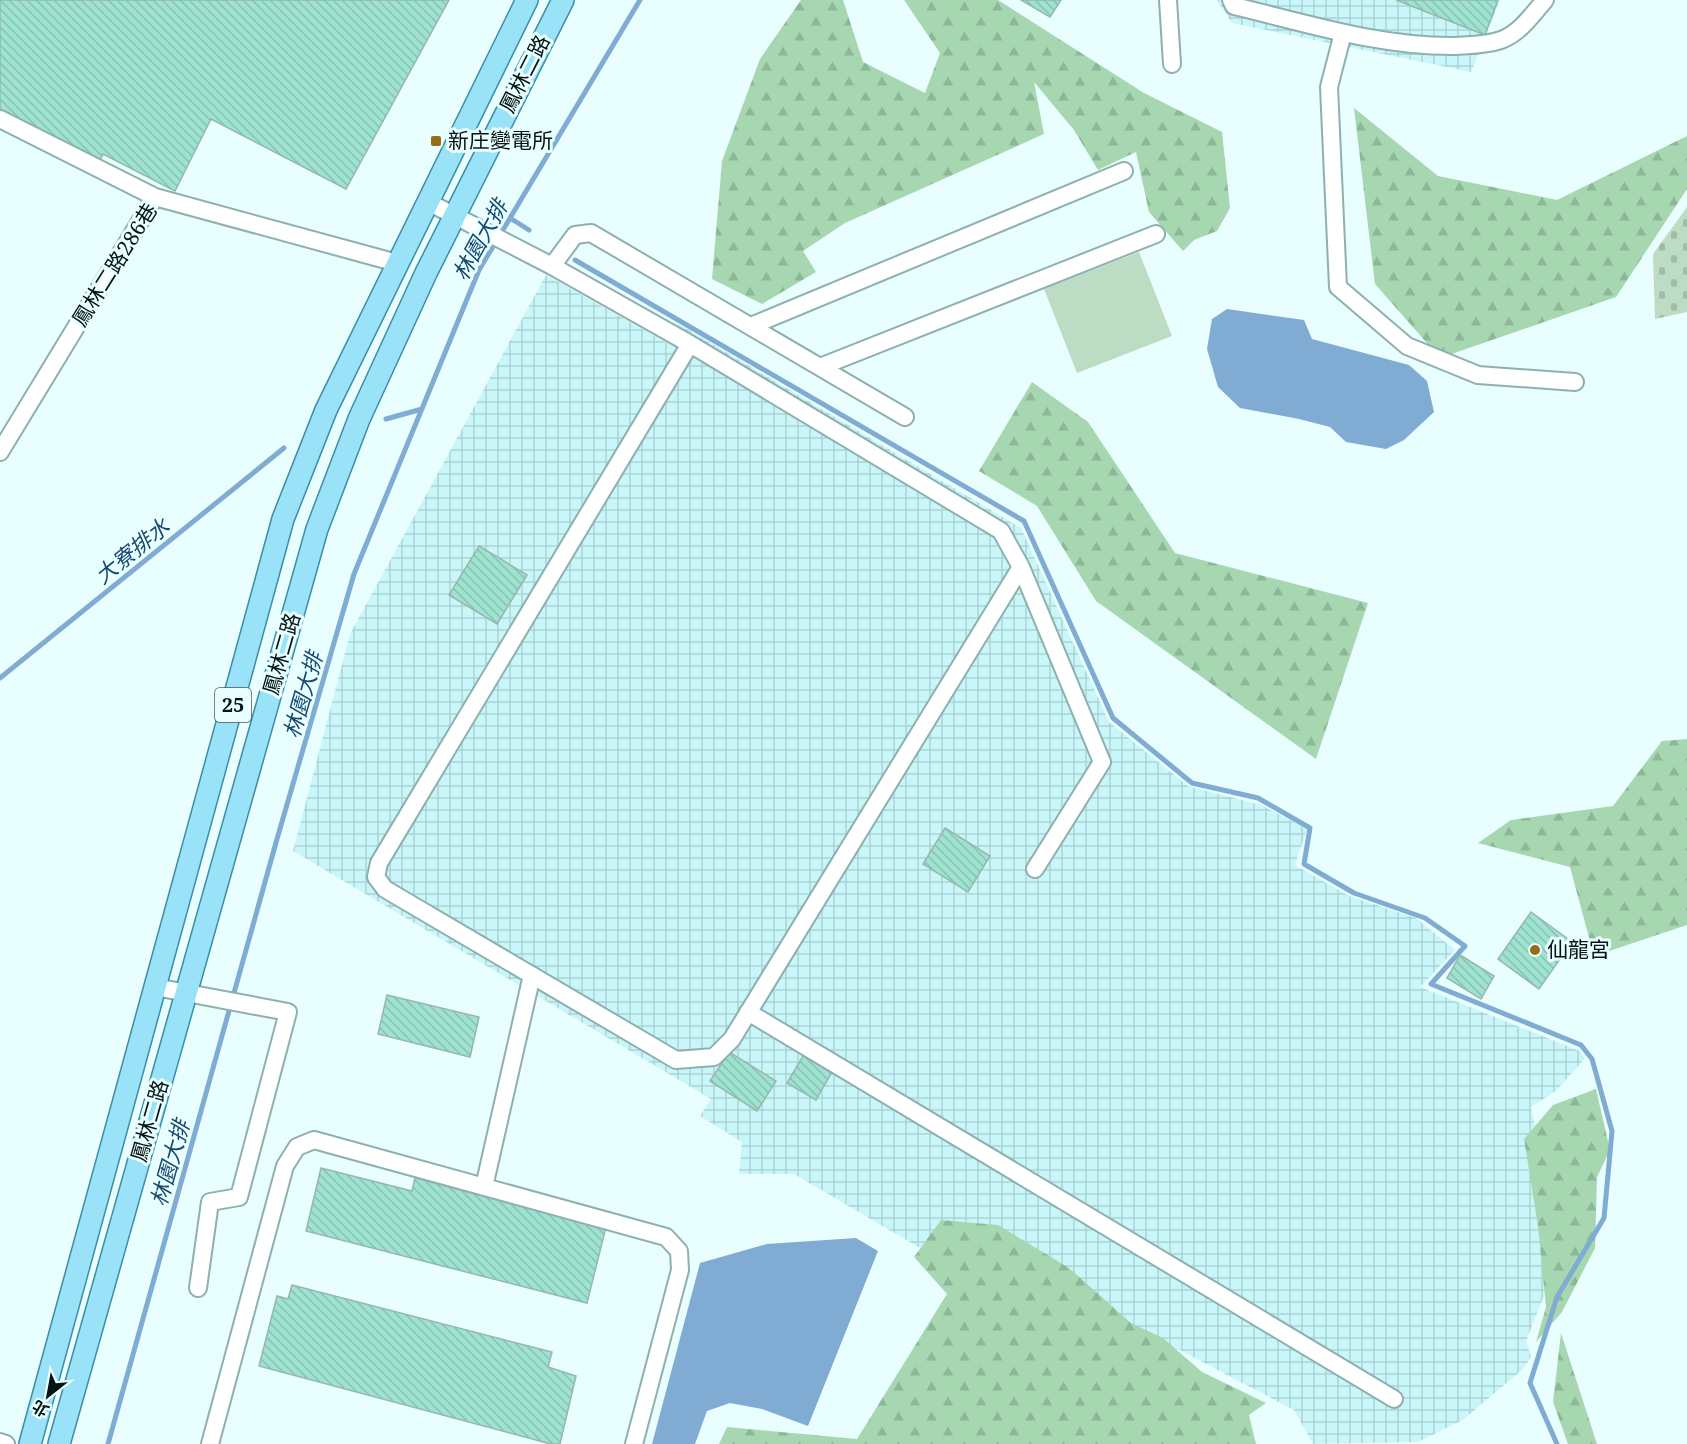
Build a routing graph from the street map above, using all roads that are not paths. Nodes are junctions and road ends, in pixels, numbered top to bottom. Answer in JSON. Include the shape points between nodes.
{"nodes":[{"id":1,"x":527,"y":0,"type":"edge"},
{"id":2,"x":563,"y":0,"type":"edge"},
{"id":3,"x":1168,"y":0,"type":"edge"},
{"id":4,"x":1230,"y":0,"type":"edge"},
{"id":5,"x":1545,"y":0,"type":"edge"},
{"id":6,"x":1343,"y":33,"type":"junction"},
{"id":7,"x":1172,"y":64,"type":"dead end"},
{"id":8,"x":0,"y":119,"type":"edge"},
{"id":9,"x":1124,"y":171,"type":"dead end"},
{"id":10,"x":155,"y":197,"type":"junction"},
{"id":11,"x":428,"y":202,"type":"junction"},
{"id":12,"x":460,"y":219,"type":"junction"},
{"id":13,"x":1156,"y":234,"type":"dead end"},
{"id":14,"x":397,"y":263,"type":"junction"},
{"id":15,"x":552,"y":266,"type":"junction"},
{"id":16,"x":751,"y":326,"type":"junction"},
{"id":17,"x":690,"y":344,"type":"junction"},
{"id":18,"x":820,"y":367,"type":"junction"},
{"id":19,"x":1575,"y":382,"type":"dead end"},
{"id":20,"x":905,"y":417,"type":"dead end"},
{"id":21,"x":0,"y":452,"type":"edge"},
{"id":22,"x":1021,"y":567,"type":"junction"},
{"id":23,"x":1035,"y":869,"type":"dead end"},
{"id":24,"x":532,"y":975,"type":"junction"},
{"id":25,"x":155,"y":987,"type":"junction"},
{"id":26,"x":197,"y":994,"type":"junction"},
{"id":27,"x":748,"y":1012,"type":"junction"},
{"id":28,"x":484,"y":1187,"type":"junction"},
{"id":29,"x":198,"y":1288,"type":"dead end"},
{"id":30,"x":1394,"y":1399,"type":"dead end"},
{"id":31,"x":0,"y":1442,"type":"edge"},
{"id":32,"x":6,"y":1444,"type":"edge"},
{"id":33,"x":30,"y":1444,"type":"edge"},
{"id":34,"x":59,"y":1444,"type":"edge"},
{"id":35,"x":210,"y":1444,"type":"edge"},
{"id":36,"x":634,"y":1444,"type":"edge"}],
"edges":[{"from":1,"to":11,"type":"main road","name":"鳳林二路","number":"25"},
{"from":2,"to":12,"type":"main road","name":"鳳林二路","number":"25"},
{"from":3,"to":7,"type":"street"},
{"from":4,"to":6,"type":"street","via":[[1234,6]]},
{"from":5,"to":6,"type":"street","via":[[1522,27],[1503,40],[1478,45],[1431,46]]},
{"from":6,"to":19,"type":"street","via":[[1329,87],[1338,287],[1407,346],[1478,375]]},
{"from":8,"to":10,"type":"street"},
{"from":9,"to":16,"type":"street"},
{"from":10,"to":14,"type":"street","name":"鳳林二路286巷"},
{"from":10,"to":21,"type":"street","name":"鳳林二路286巷"},
{"from":11,"to":12,"type":"street"},
{"from":11,"to":14,"type":"main road","name":"鳳林二路","number":"25"},
{"from":12,"to":15,"type":"street"},
{"from":12,"to":26,"type":"main road","name":"鳳林二路","number":"25","via":[[426,273],[359,419],[317,529]]},
{"from":13,"to":18,"type":"street"},
{"from":14,"to":25,"type":"main road","name":"鳳林二路","number":"25","via":[[326,410],[284,519]]},
{"from":15,"to":16,"type":"street","via":[[575,235],[591,234]]},
{"from":15,"to":17,"type":"street"},
{"from":16,"to":18,"type":"street"},
{"from":17,"to":22,"type":"street","via":[[1001,531]]},
{"from":17,"to":24,"type":"street","via":[[379,863],[376,878],[385,889]]},
{"from":18,"to":20,"type":"street"},
{"from":22,"to":23,"type":"street","via":[[1102,762]]},
{"from":22,"to":27,"type":"street"},
{"from":24,"to":27,"type":"street","via":[[676,1060],[714,1057],[732,1039]]},
{"from":24,"to":28,"type":"street"},
{"from":25,"to":26,"type":"street"},
{"from":25,"to":33,"type":"main road","name":"鳳林二路","number":"25"},
{"from":26,"to":29,"type":"street","via":[[288,1012],[239,1197],[210,1202]]},
{"from":26,"to":34,"type":"main road","name":"鳳林二路","number":"25"},
{"from":27,"to":30,"type":"street"},
{"from":28,"to":35,"type":"street","via":[[314,1140],[297,1147],[285,1166]]},
{"from":28,"to":36,"type":"street","via":[[666,1237],[679,1251],[680,1270]]},
{"from":31,"to":32,"type":"street"}]}
